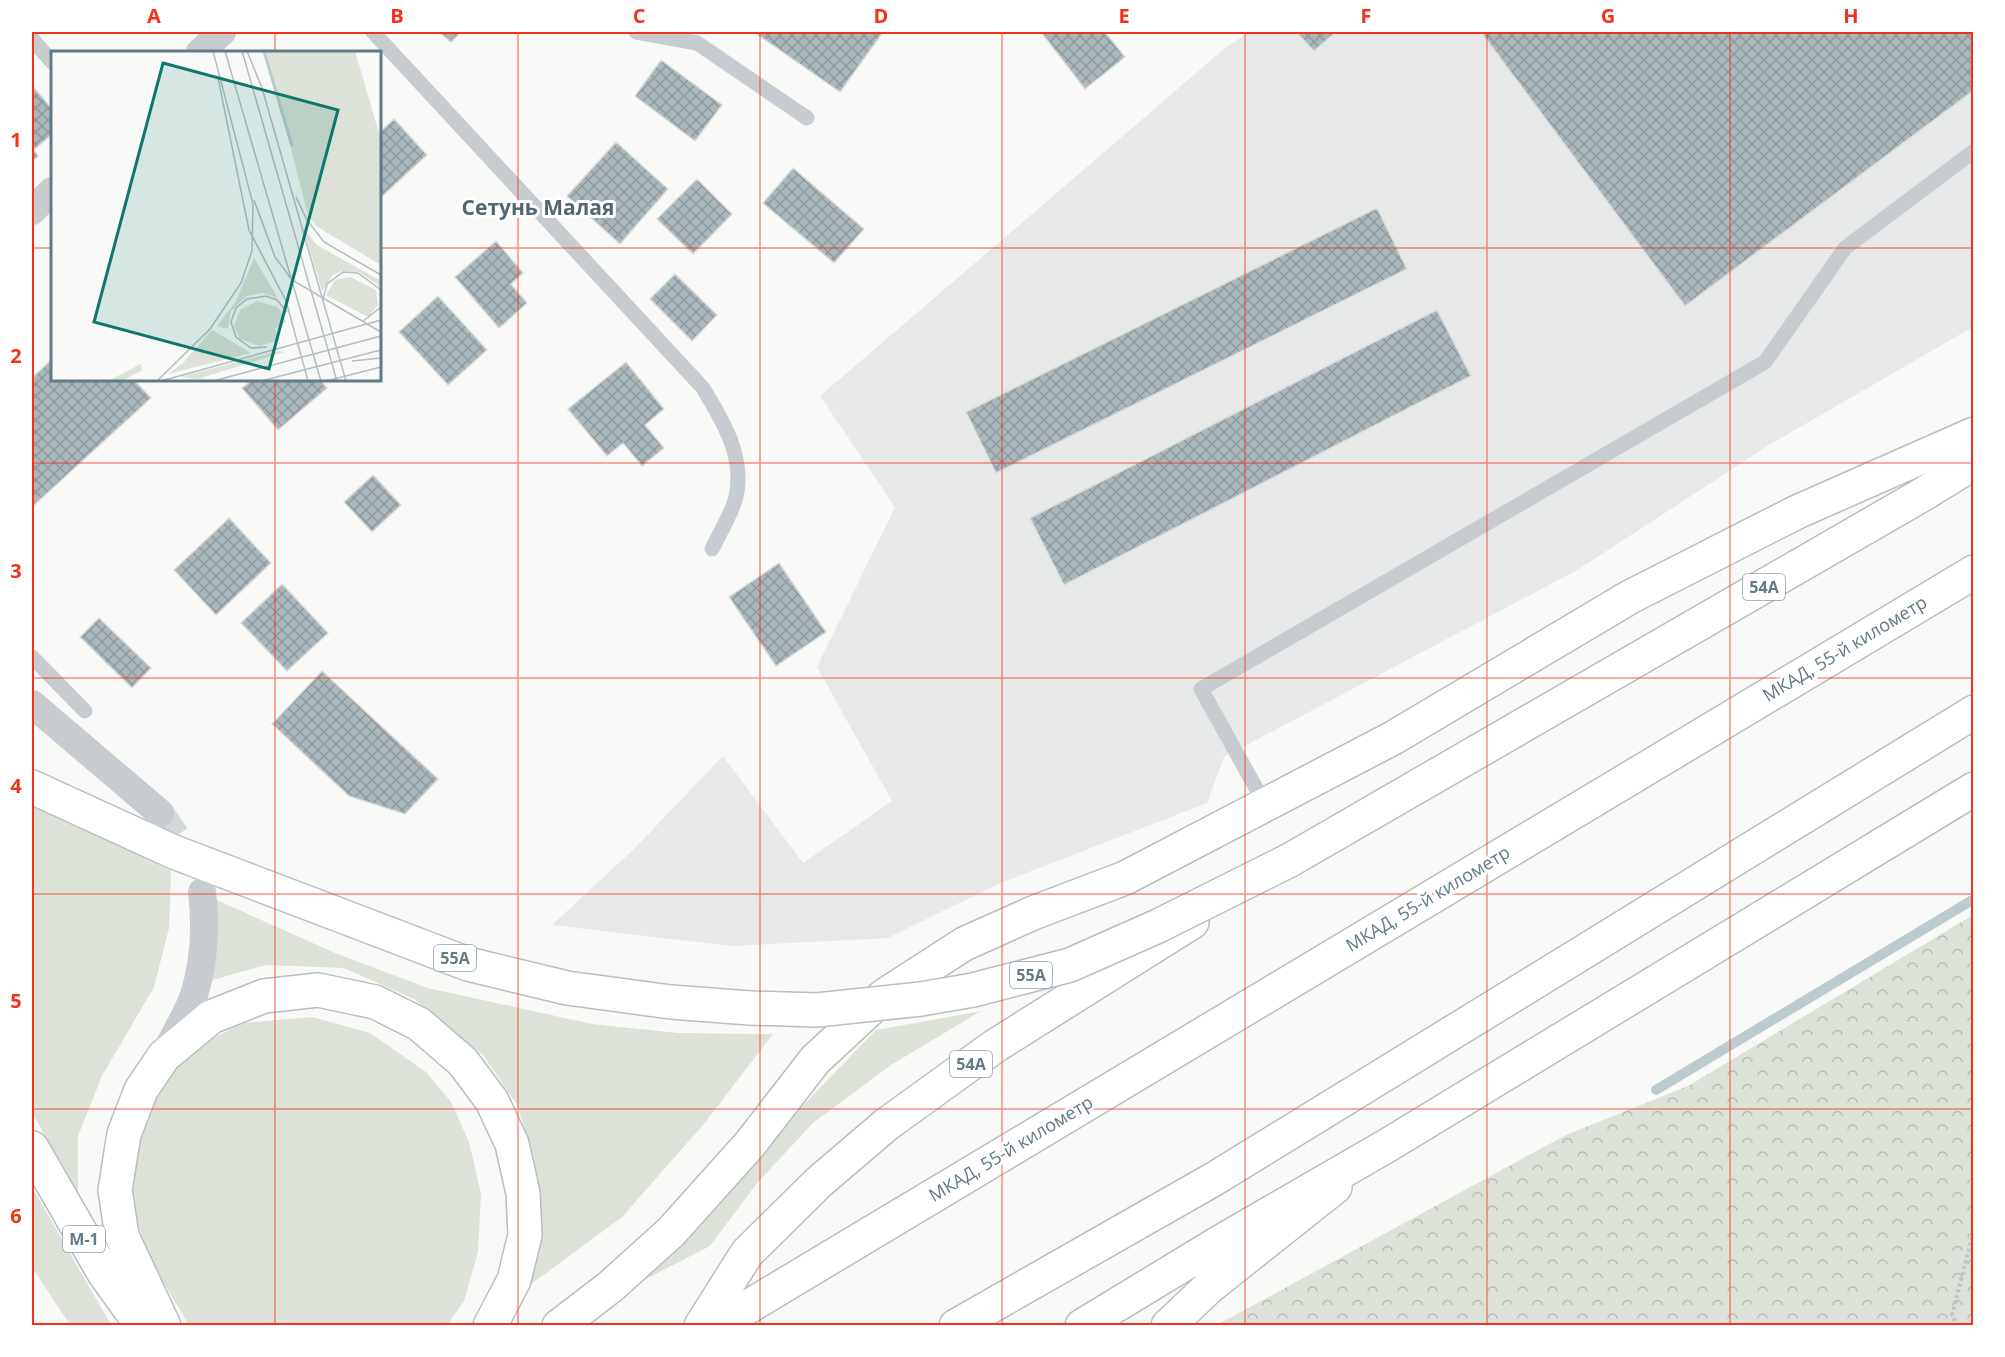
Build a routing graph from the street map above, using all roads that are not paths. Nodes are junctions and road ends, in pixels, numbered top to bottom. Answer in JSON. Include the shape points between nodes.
{"nodes":[{"id":1,"x":222,"y":32,"type":"edge"},
{"id":2,"x":373,"y":32,"type":"edge"},
{"id":3,"x":636,"y":32,"type":"edge"},
{"id":4,"x":32,"y":39,"type":"edge"},
{"id":5,"x":201,"y":51,"type":"edge"},
{"id":6,"x":51,"y":61,"type":"edge"},
{"id":7,"x":807,"y":118,"type":"dead end"},
{"id":8,"x":1974,"y":151,"type":"edge"},
{"id":9,"x":51,"y":192,"type":"edge"},
{"id":10,"x":32,"y":211,"type":"edge"},
{"id":11,"x":1974,"y":434,"type":"edge"},
{"id":12,"x":1974,"y":463,"type":"edge"},
{"id":13,"x":712,"y":549,"type":"dead end"},
{"id":14,"x":1974,"y":572,"type":"edge"},
{"id":15,"x":32,"y":657,"type":"edge"},
{"id":16,"x":32,"y":704,"type":"edge"},
{"id":17,"x":85,"y":711,"type":"dead end"},
{"id":18,"x":1974,"y":712,"type":"edge"},
{"id":19,"x":32,"y":787,"type":"edge"},
{"id":20,"x":1974,"y":789,"type":"edge"},
{"id":21,"x":1266,"y":806,"type":"junction"},
{"id":22,"x":160,"y":813,"type":"tunnel mouth"},
{"id":23,"x":1290,"y":860,"type":"junction"},
{"id":24,"x":202,"y":892,"type":"tunnel mouth"},
{"id":25,"x":164,"y":1056,"type":"junction"},
{"id":26,"x":1388,"y":1145,"type":"junction"},
{"id":27,"x":32,"y":1148,"type":"edge"},
{"id":28,"x":961,"y":1323,"type":"edge"},
{"id":29,"x":142,"y":1326,"type":"edge"},
{"id":30,"x":164,"y":1326,"type":"edge"},
{"id":31,"x":490,"y":1326,"type":"edge"},
{"id":32,"x":559,"y":1326,"type":"edge"},
{"id":33,"x":701,"y":1326,"type":"edge"},
{"id":34,"x":716,"y":1326,"type":"edge"},
{"id":35,"x":1082,"y":1326,"type":"edge"},
{"id":36,"x":1168,"y":1326,"type":"edge"}],
"edges":[{"from":1,"to":5,"type":"street"},
{"from":2,"to":13,"type":"lane","via":[[703,388],[726,426],[737,464],[735,498]]},
{"from":3,"to":7,"type":"lane","via":[[697,43]]},
{"from":4,"to":6,"type":"lane"},
{"from":8,"to":21,"type":"lane","via":[[1845,248],[1765,362],[1201,689]]},
{"from":9,"to":10,"type":"street"},
{"from":11,"to":21,"type":"main road","via":[[1797,512],[1630,597],[1393,738]]},
{"from":12,"to":23,"type":"main road","number":"54А"},
{"from":14,"to":34,"type":"main road","name":"МКАД, 55-й километр"},
{"from":15,"to":17,"type":"lane"},
{"from":16,"to":22,"type":"street"},
{"from":18,"to":28,"type":"main road","via":[[1214,1179]]},
{"from":19,"to":23,"type":"main road","number":"55А","bridge":true,"via":[[174,852],[468,964],[567,988],[750,1008],[817,1010],[921,999],[1070,965]]},
{"from":20,"to":26,"type":"main road"},
{"from":21,"to":32,"type":"main road","via":[[1125,878],[964,944],[885,995],[815,1060],[750,1144],[671,1232]]},
{"from":23,"to":33,"type":"main road","number":"54А","bridge":true,"via":[[995,1046],[887,1124],[819,1182],[747,1252]]},
{"from":24,"to":25,"type":"street","via":[[204,955],[194,996]]},
{"from":25,"to":30,"type":"main road","via":[[141,1090],[124,1134],[115,1190],[122,1236]]},
{"from":25,"to":31,"type":"main road","via":[[211,1017],[264,996],[318,990],[375,1002],[419,1024],[463,1062],[492,1101],[512,1144],[523,1193],[525,1235],[514,1280]]},
{"from":26,"to":35,"type":"main road"},
{"from":26,"to":36,"type":"main road","via":[[1209,1287]]},
{"from":27,"to":29,"type":"main road","number":"М-1","via":[[104,1273]]}]}
